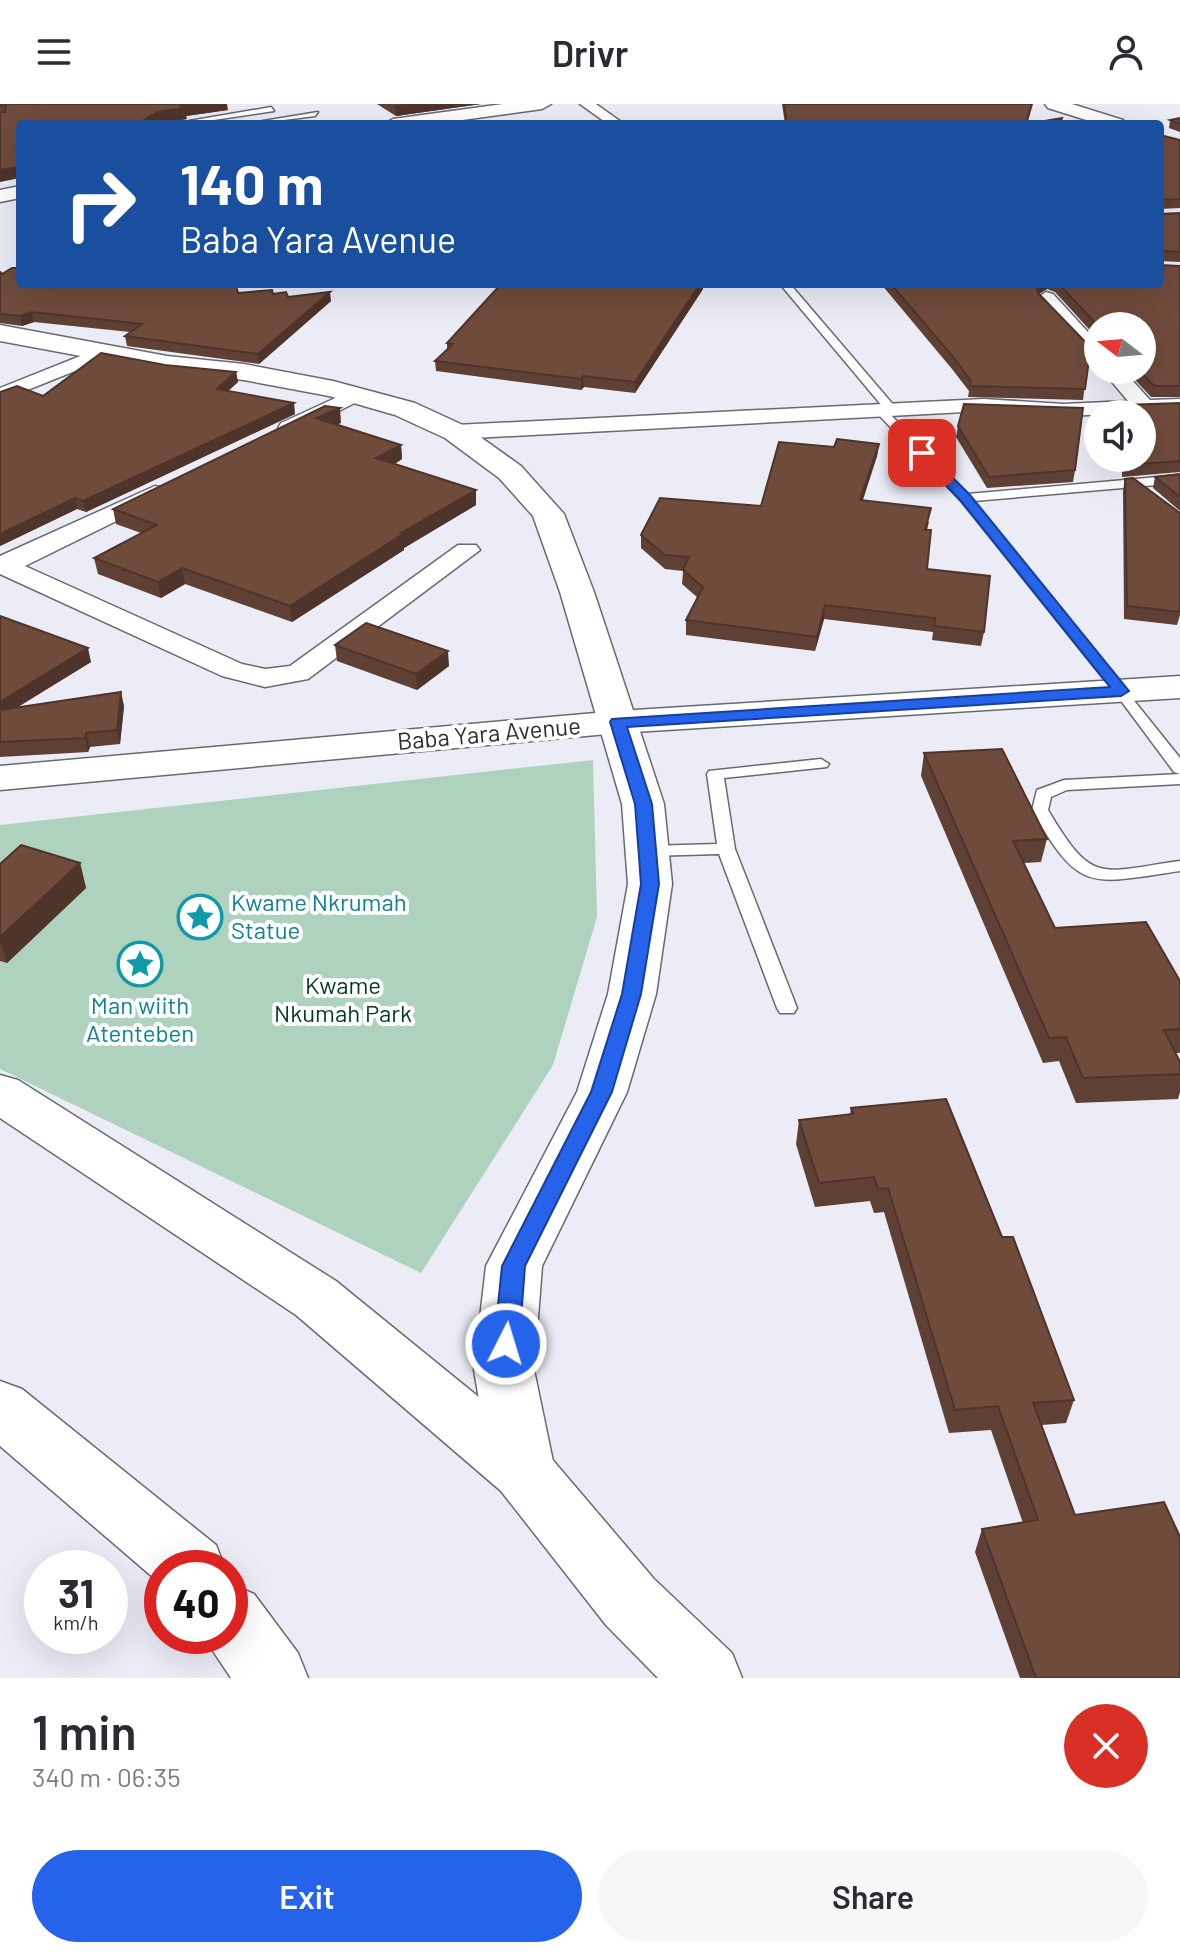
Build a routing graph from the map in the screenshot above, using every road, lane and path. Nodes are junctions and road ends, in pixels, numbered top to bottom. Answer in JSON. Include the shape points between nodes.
{"nodes":[{"id":1,"x":299,"y":104,"type":"edge"},
{"id":2,"x":387,"y":104,"type":"edge"},
{"id":3,"x":534,"y":104,"type":"edge"},
{"id":4,"x":542,"y":104,"type":"edge"},
{"id":5,"x":587,"y":104,"type":"edge"},
{"id":6,"x":1054,"y":104,"type":"edge"},
{"id":7,"x":268,"y":106,"type":"edge"},
{"id":8,"x":287,"y":119,"type":"junction"},
{"id":9,"x":198,"y":120,"type":"edge"},
{"id":10,"x":281,"y":120,"type":"edge"},
{"id":11,"x":418,"y":120,"type":"joint"},
{"id":12,"x":611,"y":120,"type":"edge"},
{"id":13,"x":1104,"y":120,"type":"edge"},
{"id":14,"x":788,"y":288,"type":"edge"},
{"id":15,"x":1046,"y":298,"type":"edge"},
{"id":16,"x":0,"y":333,"type":"edge"},
{"id":17,"x":1084,"y":340,"type":"edge"},
{"id":18,"x":103,"y":353,"type":"junction"},
{"id":19,"x":1124,"y":384,"type":"edge"},
{"id":20,"x":0,"y":395,"type":"edge"},
{"id":21,"x":355,"y":395,"type":"junction"},
{"id":22,"x":1139,"y":400,"type":"edge"},
{"id":23,"x":1180,"y":405,"type":"edge"},
{"id":24,"x":1156,"y":406,"type":"edge"},
{"id":25,"x":884,"y":409,"type":"junction"},
{"id":26,"x":1084,"y":409,"type":"edge"},
{"id":27,"x":455,"y":432,"type":"junction"},
{"id":28,"x":271,"y":436,"type":"edge"},
{"id":29,"x":1180,"y":479,"type":"edge"},
{"id":30,"x":1134,"y":483,"type":"junction"},
{"id":31,"x":173,"y":484,"type":"edge"},
{"id":32,"x":1146,"y":493,"type":"edge"},
{"id":33,"x":965,"y":498,"type":"junction"},
{"id":34,"x":467,"y":550,"type":"dead end"},
{"id":35,"x":2,"y":565,"type":"edge"},
{"id":36,"x":1180,"y":687,"type":"edge"},
{"id":37,"x":1121,"y":691,"type":"junction"},
{"id":38,"x":618,"y":722,"type":"junction"},
{"id":39,"x":821,"y":764,"type":"dead end"},
{"id":40,"x":1180,"y":769,"type":"edge"},
{"id":41,"x":13,"y":779,"type":"edge"},
{"id":42,"x":1180,"y":779,"type":"edge"},
{"id":43,"x":726,"y":849,"type":"junction"},
{"id":44,"x":647,"y":851,"type":"junction"},
{"id":45,"x":1180,"y":866,"type":"edge"},
{"id":46,"x":787,"y":1008,"type":"dead end"},
{"id":47,"x":0,"y":1093,"type":"edge"},
{"id":48,"x":0,"y":1408,"type":"edge"},
{"id":49,"x":523,"y":1471,"type":"junction"},
{"id":50,"x":170,"y":1550,"type":"edge"},
{"id":51,"x":248,"y":1643,"type":"edge"},
{"id":52,"x":273,"y":1678,"type":"edge"},
{"id":53,"x":707,"y":1678,"type":"edge"}],
"edges":[{"from":1,"to":8,"type":"lane","via":[[315,114]]},
{"from":2,"to":11,"type":"street"},
{"from":3,"to":4,"type":"street"},
{"from":3,"to":11,"type":"street"},
{"from":5,"to":12,"type":"street"},
{"from":6,"to":13,"type":"street"},
{"from":7,"to":8,"type":"lane"},
{"from":7,"to":9,"type":"lane"},
{"from":8,"to":10,"type":"lane"},
{"from":14,"to":25,"type":"lane"},
{"from":15,"to":17,"type":"street"},
{"from":16,"to":18,"type":"street"},
{"from":18,"to":20,"type":"street"},
{"from":18,"to":21,"type":"street","via":[[244,372]]},
{"from":19,"to":22,"type":"street"},
{"from":21,"to":27,"type":"street","via":[[405,409]]},
{"from":21,"to":28,"type":"street"},
{"from":23,"to":24,"type":"street"},
{"from":25,"to":26,"type":"street","via":[[1004,404]]},
{"from":25,"to":27,"type":"street"},
{"from":25,"to":33,"type":"lane"},
{"from":27,"to":38,"type":"street","via":[[510,472],[548,514]]},
{"from":29,"to":30,"type":"lane"},
{"from":30,"to":32,"type":"lane"},
{"from":30,"to":33,"type":"lane"},
{"from":31,"to":35,"type":"street"},
{"from":33,"to":37,"type":"lane"},
{"from":34,"to":35,"type":"street","via":[[298,673],[265,678],[232,670]]},
{"from":36,"to":37,"type":"street","name":"Baba Yara Avenue"},
{"from":37,"to":38,"type":"street","name":"Baba Yara Avenue"},
{"from":37,"to":40,"type":"lane"},
{"from":38,"to":41,"type":"street","name":"Baba Yara Avenue"},
{"from":38,"to":44,"type":"street","via":[[643,804]]},
{"from":39,"to":43,"type":"lane","via":[[715,774]]},
{"from":42,"to":45,"type":"lane","via":[[1064,785],[1043,794],[1040,810],[1081,868],[1107,875]]},
{"from":43,"to":44,"type":"lane"},
{"from":43,"to":46,"type":"lane"},
{"from":44,"to":49,"type":"street","via":[[650,884],[632,994],[602,1092],[514,1266],[504,1370]]},
{"from":47,"to":49,"type":"street","via":[[316,1298]]},
{"from":48,"to":50,"type":"street"},
{"from":49,"to":53,"type":"street","via":[[630,1602]]},
{"from":51,"to":52,"type":"street"}]}
